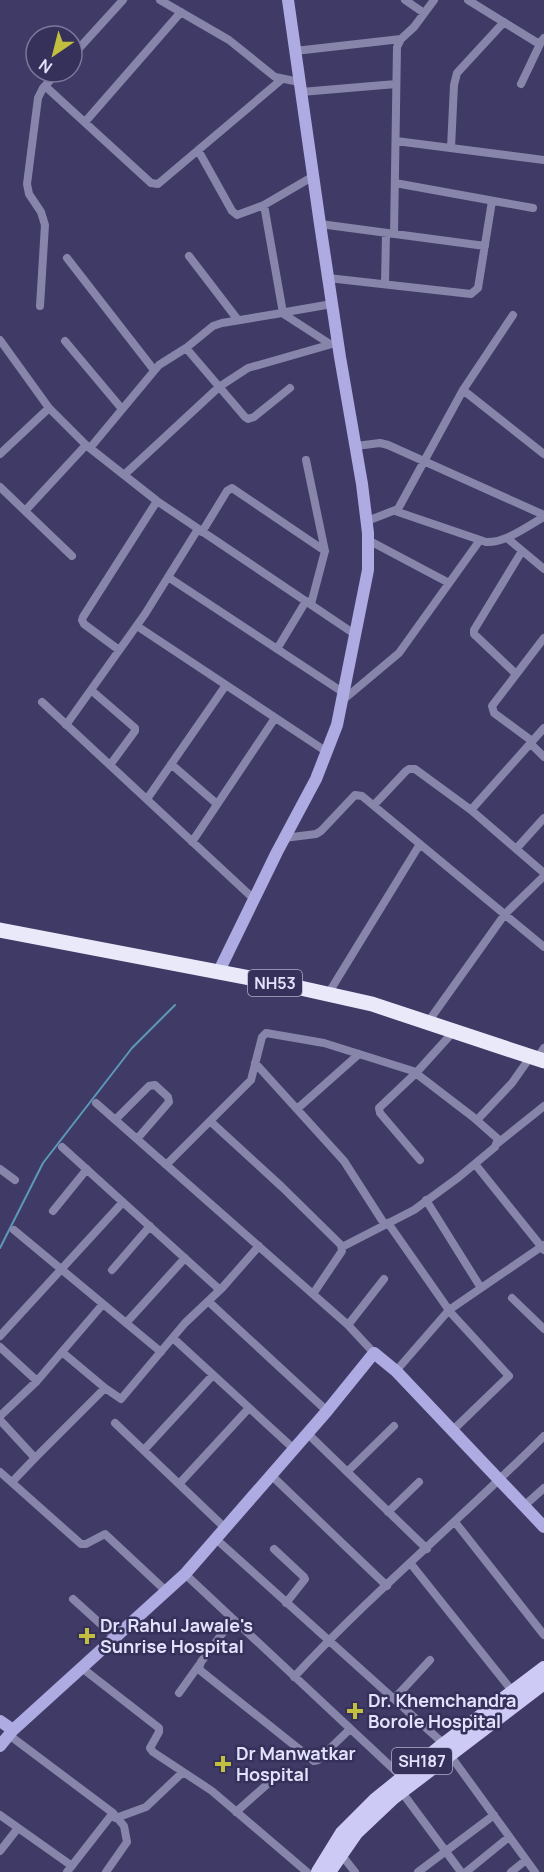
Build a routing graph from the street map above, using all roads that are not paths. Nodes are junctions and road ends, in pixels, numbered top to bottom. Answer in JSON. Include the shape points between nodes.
{"nodes":[{"id":1,"x":123,"y":0,"type":"edge"},
{"id":2,"x":160,"y":0,"type":"edge"},
{"id":3,"x":288,"y":0,"type":"edge"},
{"id":4,"x":405,"y":0,"type":"edge"},
{"id":5,"x":434,"y":0,"type":"edge"},
{"id":6,"x":468,"y":0,"type":"edge"},
{"id":7,"x":181,"y":12,"type":"junction"},
{"id":8,"x":424,"y":13,"type":"junction"},
{"id":9,"x":504,"y":22,"type":"junction"},
{"id":10,"x":401,"y":39,"type":"junction"},
{"id":11,"x":543,"y":40,"type":"edge"},
{"id":12,"x":84,"y":43,"type":"edge"},
{"id":13,"x":295,"y":51,"type":"junction"},
{"id":14,"x":281,"y":80,"type":"junction"},
{"id":15,"x":396,"y":84,"type":"junction"},
{"id":16,"x":521,"y":84,"type":"dead end"},
{"id":17,"x":45,"y":86,"type":"joint"},
{"id":18,"x":300,"y":87,"type":"junction"},
{"id":19,"x":85,"y":122,"type":"junction"},
{"id":20,"x":396,"y":141,"type":"junction"},
{"id":21,"x":451,"y":148,"type":"junction"},
{"id":22,"x":198,"y":150,"type":"junction"},
{"id":23,"x":544,"y":160,"type":"edge"},
{"id":24,"x":312,"y":177,"type":"junction"},
{"id":25,"x":395,"y":183,"type":"junction"},
{"id":26,"x":492,"y":201,"type":"junction"},
{"id":27,"x":264,"y":205,"type":"junction"},
{"id":28,"x":533,"y":208,"type":"dead end"},
{"id":29,"x":320,"y":224,"type":"junction"},
{"id":30,"x":390,"y":233,"type":"junction"},
{"id":31,"x":485,"y":246,"type":"junction"},
{"id":32,"x":189,"y":256,"type":"dead end"},
{"id":33,"x":67,"y":258,"type":"dead end"},
{"id":34,"x":328,"y":278,"type":"junction"},
{"id":35,"x":385,"y":284,"type":"junction"},
{"id":36,"x":332,"y":304,"type":"junction"},
{"id":37,"x":40,"y":306,"type":"dead end"},
{"id":38,"x":281,"y":313,"type":"junction"},
{"id":39,"x":513,"y":315,"type":"dead end"},
{"id":40,"x":238,"y":320,"type":"junction"},
{"id":41,"x":0,"y":340,"type":"edge"},
{"id":42,"x":65,"y":341,"type":"dead end"},
{"id":43,"x":334,"y":343,"type":"junction"},
{"id":44,"x":186,"y":348,"type":"junction"},
{"id":45,"x":154,"y":370,"type":"junction"},
{"id":46,"x":219,"y":387,"type":"junction"},
{"id":47,"x":290,"y":388,"type":"dead end"},
{"id":48,"x":463,"y":390,"type":"junction"},
{"id":49,"x":49,"y":408,"type":"junction"},
{"id":50,"x":122,"y":409,"type":"junction"},
{"id":51,"x":88,"y":446,"type":"junction"},
{"id":52,"x":356,"y":446,"type":"junction"},
{"id":53,"x":544,"y":453,"type":"edge"},
{"id":54,"x":0,"y":454,"type":"edge"},
{"id":55,"x":306,"y":460,"type":"dead end"},
{"id":56,"x":424,"y":461,"type":"junction"},
{"id":57,"x":124,"y":475,"type":"junction"},
{"id":58,"x":0,"y":488,"type":"edge"},
{"id":59,"x":157,"y":501,"type":"junction"},
{"id":60,"x":25,"y":511,"type":"junction"},
{"id":61,"x":395,"y":511,"type":"junction"},
{"id":62,"x":544,"y":516,"type":"edge"},
{"id":63,"x":367,"y":521,"type":"junction"},
{"id":64,"x":200,"y":530,"type":"junction"},
{"id":65,"x":507,"y":538,"type":"junction"},
{"id":66,"x":368,"y":540,"type":"junction"},
{"id":67,"x":480,"y":540,"type":"junction"},
{"id":68,"x":325,"y":551,"type":"junction"},
{"id":69,"x":522,"y":551,"type":"junction"},
{"id":70,"x":72,"y":556,"type":"dead end"},
{"id":71,"x":544,"y":569,"type":"edge"},
{"id":72,"x":168,"y":577,"type":"junction"},
{"id":73,"x":449,"y":583,"type":"junction"},
{"id":74,"x":309,"y":603,"type":"junction"},
{"id":75,"x":137,"y":626,"type":"junction"},
{"id":76,"x":356,"y":635,"type":"junction"},
{"id":77,"x":544,"y":638,"type":"edge"},
{"id":78,"x":277,"y":649,"type":"junction"},
{"id":79,"x":119,"y":650,"type":"junction"},
{"id":80,"x":516,"y":674,"type":"junction"},
{"id":81,"x":226,"y":685,"type":"junction"},
{"id":82,"x":91,"y":690,"type":"junction"},
{"id":83,"x":344,"y":697,"type":"junction"},
{"id":84,"x":42,"y":702,"type":"dead end"},
{"id":85,"x":275,"y":718,"type":"junction"},
{"id":86,"x":66,"y":725,"type":"junction"},
{"id":87,"x":544,"y":728,"type":"edge"},
{"id":88,"x":531,"y":742,"type":"junction"},
{"id":89,"x":327,"y":752,"type":"junction"},
{"id":90,"x":544,"y":757,"type":"edge"},
{"id":91,"x":171,"y":764,"type":"junction"},
{"id":92,"x":110,"y":765,"type":"junction"},
{"id":93,"x":147,"y":800,"type":"junction"},
{"id":94,"x":217,"y":804,"type":"junction"},
{"id":95,"x":374,"y":805,"type":"junction"},
{"id":96,"x":471,"y":810,"type":"junction"},
{"id":97,"x":544,"y":818,"type":"edge"},
{"id":98,"x":284,"y":838,"type":"junction"},
{"id":99,"x":192,"y":842,"type":"junction"},
{"id":100,"x":420,"y":844,"type":"junction"},
{"id":101,"x":516,"y":849,"type":"junction"},
{"id":102,"x":544,"y":874,"type":"edge"},
{"id":103,"x":254,"y":899,"type":"junction"},
{"id":104,"x":505,"y":914,"type":"junction"},
{"id":105,"x":0,"y":930,"type":"edge"},
{"id":106,"x":544,"y":947,"type":"edge"},
{"id":107,"x":218,"y":973,"type":"junction"},
{"id":108,"x":328,"y":994,"type":"junction"},
{"id":109,"x":428,"y":1022,"type":"junction"},
{"id":110,"x":454,"y":1031,"type":"junction"},
{"id":111,"x":359,"y":1054,"type":"junction"},
{"id":112,"x":539,"y":1056,"type":"edge"},
{"id":113,"x":255,"y":1063,"type":"junction"},
{"id":114,"x":416,"y":1073,"type":"junction"},
{"id":115,"x":96,"y":1103,"type":"dead end"},
{"id":116,"x":544,"y":1107,"type":"edge"},
{"id":117,"x":297,"y":1108,"type":"junction"},
{"id":118,"x":115,"y":1120,"type":"junction"},
{"id":119,"x":477,"y":1120,"type":"junction"},
{"id":120,"x":210,"y":1121,"type":"junction"},
{"id":121,"x":137,"y":1139,"type":"junction"},
{"id":122,"x":498,"y":1143,"type":"junction"},
{"id":123,"x":62,"y":1147,"type":"dead end"},
{"id":124,"x":420,"y":1160,"type":"dead end"},
{"id":125,"x":475,"y":1164,"type":"junction"},
{"id":126,"x":166,"y":1165,"type":"junction"},
{"id":127,"x":0,"y":1169,"type":"edge"},
{"id":128,"x":87,"y":1169,"type":"junction"},
{"id":129,"x":15,"y":1180,"type":"dead end"},
{"id":130,"x":426,"y":1200,"type":"junction"},
{"id":131,"x":123,"y":1202,"type":"junction"},
{"id":132,"x":53,"y":1211,"type":"dead end"},
{"id":133,"x":387,"y":1224,"type":"junction"},
{"id":134,"x":150,"y":1226,"type":"junction"},
{"id":135,"x":14,"y":1230,"type":"dead end"},
{"id":136,"x":259,"y":1246,"type":"junction"},
{"id":137,"x":342,"y":1247,"type":"junction"},
{"id":138,"x":543,"y":1247,"type":"edge"},
{"id":139,"x":185,"y":1258,"type":"junction"},
{"id":140,"x":62,"y":1270,"type":"junction"},
{"id":141,"x":112,"y":1270,"type":"dead end"},
{"id":142,"x":384,"y":1279,"type":"dead end"},
{"id":143,"x":482,"y":1287,"type":"junction"},
{"id":144,"x":220,"y":1290,"type":"junction"},
{"id":145,"x":313,"y":1294,"type":"junction"},
{"id":146,"x":512,"y":1298,"type":"dead end"},
{"id":147,"x":208,"y":1301,"type":"junction"},
{"id":148,"x":103,"y":1304,"type":"junction"},
{"id":149,"x":450,"y":1311,"type":"junction"},
{"id":150,"x":126,"y":1323,"type":"junction"},
{"id":151,"x":348,"y":1325,"type":"junction"},
{"id":152,"x":544,"y":1329,"type":"edge"},
{"id":153,"x":0,"y":1336,"type":"edge"},
{"id":154,"x":173,"y":1338,"type":"junction"},
{"id":155,"x":0,"y":1347,"type":"edge"},
{"id":156,"x":62,"y":1352,"type":"junction"},
{"id":157,"x":161,"y":1352,"type":"junction"},
{"id":158,"x":384,"y":1361,"type":"junction"},
{"id":159,"x":213,"y":1375,"type":"junction"},
{"id":160,"x":37,"y":1381,"type":"junction"},
{"id":161,"x":105,"y":1388,"type":"junction"},
{"id":162,"x":249,"y":1408,"type":"junction"},
{"id":163,"x":327,"y":1412,"type":"junction"},
{"id":164,"x":1,"y":1415,"type":"edge"},
{"id":165,"x":115,"y":1423,"type":"dead end"},
{"id":166,"x":394,"y":1426,"type":"dead end"},
{"id":167,"x":453,"y":1431,"type":"junction"},
{"id":168,"x":544,"y":1436,"type":"edge"},
{"id":169,"x":311,"y":1437,"type":"junction"},
{"id":170,"x":294,"y":1449,"type":"junction"},
{"id":171,"x":144,"y":1450,"type":"junction"},
{"id":172,"x":34,"y":1458,"type":"junction"},
{"id":173,"x":0,"y":1472,"type":"edge"},
{"id":174,"x":347,"y":1472,"type":"junction"},
{"id":175,"x":275,"y":1479,"type":"junction"},
{"id":176,"x":500,"y":1480,"type":"junction"},
{"id":177,"x":12,"y":1482,"type":"junction"},
{"id":178,"x":419,"y":1482,"type":"dead end"},
{"id":179,"x":179,"y":1484,"type":"junction"},
{"id":180,"x":544,"y":1488,"type":"edge"},
{"id":181,"x":524,"y":1506,"type":"junction"},
{"id":182,"x":388,"y":1512,"type":"junction"},
{"id":183,"x":455,"y":1522,"type":"junction"},
{"id":184,"x":544,"y":1527,"type":"edge"},
{"id":185,"x":225,"y":1528,"type":"junction"},
{"id":186,"x":216,"y":1539,"type":"junction"},
{"id":187,"x":274,"y":1549,"type":"dead end"},
{"id":188,"x":427,"y":1549,"type":"junction"},
{"id":189,"x":411,"y":1563,"type":"junction"},
{"id":190,"x":185,"y":1574,"type":"junction"},
{"id":191,"x":387,"y":1586,"type":"junction"},
{"id":192,"x":166,"y":1591,"type":"junction"},
{"id":193,"x":74,"y":1599,"type":"dead end"},
{"id":194,"x":286,"y":1603,"type":"junction"},
{"id":195,"x":233,"y":1619,"type":"junction"},
{"id":196,"x":544,"y":1635,"type":"edge"},
{"id":197,"x":116,"y":1637,"type":"junction"},
{"id":198,"x":328,"y":1640,"type":"junction"},
{"id":199,"x":430,"y":1660,"type":"dead end"},
{"id":200,"x":199,"y":1665,"type":"junction"},
{"id":201,"x":82,"y":1668,"type":"junction"},
{"id":202,"x":544,"y":1668,"type":"edge"},
{"id":203,"x":294,"y":1677,"type":"junction"},
{"id":204,"x":543,"y":1687,"type":"edge"},
{"id":205,"x":513,"y":1692,"type":"junction"},
{"id":206,"x":178,"y":1693,"type":"dead end"},
{"id":207,"x":394,"y":1699,"type":"junction"},
{"id":208,"x":0,"y":1721,"type":"edge"},
{"id":209,"x":350,"y":1729,"type":"junction"},
{"id":210,"x":5,"y":1738,"type":"edge"},
{"id":211,"x":447,"y":1749,"type":"junction"},
{"id":212,"x":183,"y":1772,"type":"junction"},
{"id":213,"x":272,"y":1780,"type":"dead end"},
{"id":214,"x":401,"y":1784,"type":"junction"},
{"id":215,"x":236,"y":1812,"type":"junction"},
{"id":216,"x":0,"y":1815,"type":"edge"},
{"id":217,"x":115,"y":1815,"type":"junction"},
{"id":218,"x":494,"y":1815,"type":"junction"},
{"id":219,"x":18,"y":1828,"type":"junction"},
{"id":220,"x":509,"y":1837,"type":"junction"},
{"id":221,"x":0,"y":1851,"type":"edge"},
{"id":222,"x":446,"y":1851,"type":"junction"},
{"id":223,"x":340,"y":1853,"type":"junction"},
{"id":224,"x":526,"y":1860,"type":"junction"},
{"id":225,"x":70,"y":1869,"type":"edge"},
{"id":226,"x":105,"y":1872,"type":"edge"},
{"id":227,"x":307,"y":1872,"type":"edge"},
{"id":228,"x":318,"y":1872,"type":"edge"},
{"id":229,"x":329,"y":1872,"type":"edge"},
{"id":230,"x":355,"y":1872,"type":"edge"},
{"id":231,"x":418,"y":1872,"type":"edge"},
{"id":232,"x":463,"y":1872,"type":"edge"},
{"id":233,"x":511,"y":1872,"type":"edge"},
{"id":234,"x":535,"y":1872,"type":"edge"}],
"edges":[{"from":1,"to":12,"type":"street"},
{"from":2,"to":7,"type":"street"},
{"from":3,"to":13,"type":"street"},
{"from":4,"to":8,"type":"street"},
{"from":5,"to":8,"type":"street"},
{"from":6,"to":9,"type":"street"},
{"from":7,"to":14,"type":"street","via":[[229,40]]},
{"from":7,"to":19,"type":"street"},
{"from":8,"to":10,"type":"street"},
{"from":9,"to":11,"type":"street","via":[[536,42]]},
{"from":9,"to":21,"type":"street","via":[[457,73]]},
{"from":10,"to":13,"type":"street"},
{"from":10,"to":15,"type":"street","via":[[397,47]]},
{"from":11,"to":16,"type":"street"},
{"from":13,"to":18,"type":"street"},
{"from":14,"to":18,"type":"street"},
{"from":14,"to":22,"type":"street"},
{"from":15,"to":18,"type":"street"},
{"from":15,"to":20,"type":"street"},
{"from":17,"to":19,"type":"street"},
{"from":17,"to":37,"type":"street","via":[[38,98],[27,184],[28,194],[45,225]]},
{"from":18,"to":24,"type":"street"},
{"from":19,"to":22,"type":"street","via":[[155,184]]},
{"from":20,"to":21,"type":"street"},
{"from":20,"to":25,"type":"street"},
{"from":21,"to":23,"type":"street"},
{"from":22,"to":27,"type":"street","via":[[234,213],[240,215]]},
{"from":24,"to":27,"type":"street"},
{"from":24,"to":29,"type":"street"},
{"from":25,"to":26,"type":"street"},
{"from":25,"to":30,"type":"street"},
{"from":26,"to":28,"type":"street"},
{"from":26,"to":31,"type":"street"},
{"from":27,"to":38,"type":"street"},
{"from":29,"to":30,"type":"street"},
{"from":29,"to":34,"type":"street"},
{"from":30,"to":31,"type":"street"},
{"from":30,"to":35,"type":"street"},
{"from":31,"to":35,"type":"street","via":[[478,288],[471,294]]},
{"from":32,"to":40,"type":"street"},
{"from":33,"to":45,"type":"street"},
{"from":34,"to":35,"type":"street"},
{"from":34,"to":36,"type":"street"},
{"from":36,"to":38,"type":"street"},
{"from":36,"to":43,"type":"street"},
{"from":38,"to":40,"type":"street"},
{"from":38,"to":43,"type":"street"},
{"from":39,"to":48,"type":"street"},
{"from":40,"to":44,"type":"street","via":[[213,326]]},
{"from":41,"to":49,"type":"street"},
{"from":42,"to":50,"type":"street"},
{"from":43,"to":46,"type":"street","via":[[254,365]]},
{"from":43,"to":52,"type":"street"},
{"from":44,"to":45,"type":"street"},
{"from":44,"to":46,"type":"street"},
{"from":45,"to":50,"type":"street"},
{"from":46,"to":47,"type":"street","via":[[248,419]]},
{"from":46,"to":57,"type":"street"},
{"from":48,"to":53,"type":"street"},
{"from":48,"to":56,"type":"street"},
{"from":49,"to":51,"type":"street"},
{"from":49,"to":54,"type":"street"},
{"from":50,"to":51,"type":"street"},
{"from":51,"to":57,"type":"street"},
{"from":51,"to":60,"type":"street"},
{"from":52,"to":56,"type":"street","via":[[384,444]]},
{"from":52,"to":63,"type":"street"},
{"from":55,"to":68,"type":"street"},
{"from":56,"to":61,"type":"street"},
{"from":56,"to":62,"type":"street"},
{"from":57,"to":59,"type":"street"},
{"from":58,"to":60,"type":"street"},
{"from":59,"to":64,"type":"street"},
{"from":59,"to":79,"type":"street","via":[[83,617],[84,624]]},
{"from":60,"to":70,"type":"street"},
{"from":61,"to":63,"type":"street"},
{"from":61,"to":67,"type":"street"},
{"from":62,"to":65,"type":"street"},
{"from":63,"to":66,"type":"street"},
{"from":64,"to":68,"type":"street","via":[[232,488]]},
{"from":64,"to":72,"type":"street"},
{"from":64,"to":74,"type":"street"},
{"from":65,"to":67,"type":"street","via":[[492,543]]},
{"from":65,"to":69,"type":"street"},
{"from":66,"to":73,"type":"street"},
{"from":66,"to":76,"type":"street","via":[[368,570]]},
{"from":67,"to":73,"type":"street"},
{"from":68,"to":74,"type":"street"},
{"from":69,"to":71,"type":"street"},
{"from":69,"to":80,"type":"street","via":[[474,630]]},
{"from":72,"to":75,"type":"street"},
{"from":72,"to":78,"type":"street"},
{"from":73,"to":83,"type":"street","via":[[399,652]]},
{"from":74,"to":76,"type":"street"},
{"from":74,"to":78,"type":"street"},
{"from":75,"to":79,"type":"street"},
{"from":75,"to":81,"type":"street"},
{"from":76,"to":83,"type":"street"},
{"from":77,"to":80,"type":"street"},
{"from":78,"to":83,"type":"street"},
{"from":79,"to":82,"type":"street"},
{"from":80,"to":88,"type":"street","via":[[492,710]]},
{"from":81,"to":85,"type":"street"},
{"from":81,"to":91,"type":"street"},
{"from":82,"to":86,"type":"street"},
{"from":82,"to":92,"type":"street","via":[[135,728]]},
{"from":83,"to":89,"type":"street"},
{"from":84,"to":86,"type":"street"},
{"from":85,"to":89,"type":"street"},
{"from":85,"to":94,"type":"street"},
{"from":86,"to":92,"type":"street"},
{"from":87,"to":88,"type":"street"},
{"from":88,"to":90,"type":"street"},
{"from":88,"to":96,"type":"street"},
{"from":89,"to":98,"type":"street"},
{"from":91,"to":93,"type":"street"},
{"from":91,"to":94,"type":"street"},
{"from":92,"to":93,"type":"street"},
{"from":93,"to":99,"type":"street"},
{"from":94,"to":99,"type":"street"},
{"from":95,"to":96,"type":"street","via":[[411,768]]},
{"from":95,"to":98,"type":"street","via":[[355,795],[321,831]]},
{"from":95,"to":100,"type":"street"},
{"from":96,"to":101,"type":"street"},
{"from":97,"to":101,"type":"street"},
{"from":98,"to":103,"type":"street"},
{"from":99,"to":103,"type":"street"},
{"from":100,"to":104,"type":"street"},
{"from":100,"to":108,"type":"street"},
{"from":101,"to":102,"type":"street"},
{"from":102,"to":104,"type":"street"},
{"from":103,"to":107,"type":"street"},
{"from":104,"to":106,"type":"street"},
{"from":104,"to":109,"type":"street"},
{"from":105,"to":107,"type":"highway","number":"NH53"},
{"from":107,"to":108,"type":"highway","number":"NH53"},
{"from":108,"to":109,"type":"highway","number":"NH53"},
{"from":109,"to":110,"type":"highway","number":"NH53"},
{"from":110,"to":112,"type":"highway","number":"NH53"},
{"from":110,"to":114,"type":"street"},
{"from":111,"to":113,"type":"street","via":[[269,1032],[262,1035]]},
{"from":111,"to":114,"type":"street"},
{"from":111,"to":117,"type":"street"},
{"from":112,"to":119,"type":"street"},
{"from":113,"to":117,"type":"street"},
{"from":113,"to":120,"type":"street","via":[[251,1080]]},
{"from":114,"to":119,"type":"street"},
{"from":114,"to":124,"type":"street","via":[[379,1110]]},
{"from":115,"to":118,"type":"street"},
{"from":116,"to":122,"type":"street"},
{"from":117,"to":133,"type":"street","via":[[344,1161]]},
{"from":118,"to":121,"type":"street"},
{"from":118,"to":121,"type":"street","via":[[149,1086],[155,1085],[169,1102]]},
{"from":119,"to":122,"type":"street"},
{"from":120,"to":126,"type":"street"},
{"from":120,"to":137,"type":"street"},
{"from":121,"to":126,"type":"street"},
{"from":122,"to":125,"type":"street"},
{"from":123,"to":128,"type":"street"},
{"from":125,"to":130,"type":"street"},
{"from":125,"to":138,"type":"street"},
{"from":126,"to":136,"type":"street"},
{"from":127,"to":129,"type":"street"},
{"from":128,"to":131,"type":"street"},
{"from":128,"to":132,"type":"street"},
{"from":130,"to":133,"type":"street"},
{"from":130,"to":143,"type":"street"},
{"from":131,"to":134,"type":"street"},
{"from":131,"to":140,"type":"street"},
{"from":133,"to":137,"type":"street"},
{"from":133,"to":149,"type":"street"},
{"from":134,"to":139,"type":"street"},
{"from":134,"to":141,"type":"street"},
{"from":135,"to":140,"type":"street"},
{"from":136,"to":144,"type":"street"},
{"from":136,"to":145,"type":"street"},
{"from":137,"to":145,"type":"street"},
{"from":138,"to":143,"type":"street"},
{"from":139,"to":144,"type":"street"},
{"from":139,"to":150,"type":"street"},
{"from":140,"to":148,"type":"street"},
{"from":140,"to":153,"type":"street"},
{"from":142,"to":151,"type":"street"},
{"from":143,"to":149,"type":"street"},
{"from":144,"to":147,"type":"street"},
{"from":145,"to":151,"type":"street"},
{"from":146,"to":152,"type":"street"},
{"from":147,"to":154,"type":"street"},
{"from":147,"to":163,"type":"street"},
{"from":148,"to":150,"type":"street"},
{"from":148,"to":156,"type":"street"},
{"from":149,"to":158,"type":"street"},
{"from":149,"to":167,"type":"street","via":[[509,1376]]},
{"from":150,"to":157,"type":"street"},
{"from":151,"to":158,"type":"street"},
{"from":154,"to":157,"type":"street"},
{"from":154,"to":159,"type":"street"},
{"from":155,"to":160,"type":"street"},
{"from":156,"to":160,"type":"street"},
{"from":156,"to":161,"type":"street"},
{"from":157,"to":161,"type":"street","via":[[122,1399]]},
{"from":158,"to":163,"type":"street"},
{"from":158,"to":167,"type":"street"},
{"from":159,"to":162,"type":"street"},
{"from":159,"to":171,"type":"street"},
{"from":160,"to":164,"type":"street"},
{"from":161,"to":172,"type":"street"},
{"from":162,"to":170,"type":"street"},
{"from":162,"to":179,"type":"street"},
{"from":163,"to":169,"type":"street"},
{"from":164,"to":172,"type":"street"},
{"from":165,"to":171,"type":"street"},
{"from":166,"to":174,"type":"street"},
{"from":167,"to":176,"type":"street"},
{"from":168,"to":176,"type":"street"},
{"from":169,"to":170,"type":"street"},
{"from":169,"to":174,"type":"street"},
{"from":170,"to":175,"type":"street"},
{"from":171,"to":179,"type":"street"},
{"from":172,"to":177,"type":"street"},
{"from":173,"to":177,"type":"street"},
{"from":174,"to":182,"type":"street"},
{"from":175,"to":185,"type":"street"},
{"from":175,"to":191,"type":"street"},
{"from":176,"to":181,"type":"street"},
{"from":176,"to":183,"type":"street"},
{"from":177,"to":192,"type":"street","via":[[81,1544],[103,1533],[108,1535]]},
{"from":178,"to":182,"type":"street"},
{"from":179,"to":185,"type":"street"},
{"from":180,"to":181,"type":"street"},
{"from":181,"to":184,"type":"street"},
{"from":182,"to":188,"type":"street"},
{"from":183,"to":188,"type":"street"},
{"from":183,"to":196,"type":"street"},
{"from":185,"to":186,"type":"street"},
{"from":186,"to":190,"type":"street"},
{"from":186,"to":194,"type":"street"},
{"from":187,"to":194,"type":"street","via":[[305,1579]]},
{"from":188,"to":189,"type":"street"},
{"from":189,"to":191,"type":"street"},
{"from":189,"to":205,"type":"street"},
{"from":190,"to":192,"type":"street"},
{"from":190,"to":195,"type":"street"},
{"from":191,"to":198,"type":"street"},
{"from":192,"to":197,"type":"street"},
{"from":193,"to":197,"type":"street"},
{"from":194,"to":198,"type":"street"},
{"from":195,"to":200,"type":"street"},
{"from":195,"to":203,"type":"street"},
{"from":197,"to":201,"type":"street"},
{"from":198,"to":203,"type":"street"},
{"from":198,"to":207,"type":"street"},
{"from":199,"to":207,"type":"street"},
{"from":200,"to":206,"type":"street"},
{"from":200,"to":209,"type":"street","via":[[201,1671],[314,1761]]},
{"from":201,"to":210,"type":"street"},
{"from":201,"to":212,"type":"street","via":[[159,1728],[151,1750]]},
{"from":202,"to":205,"type":"main road","number":"SH187"},
{"from":203,"to":209,"type":"street"},
{"from":204,"to":211,"type":"main road","number":"SH187"},
{"from":205,"to":211,"type":"main road","number":"SH187"},
{"from":207,"to":211,"type":"street"},
{"from":208,"to":210,"type":"street"},
{"from":209,"to":214,"type":"street"},
{"from":210,"to":217,"type":"street"},
{"from":211,"to":214,"type":"main road","number":"SH187"},
{"from":211,"to":218,"type":"street"},
{"from":212,"to":215,"type":"street"},
{"from":212,"to":217,"type":"street","via":[[146,1807]]},
{"from":213,"to":215,"type":"street"},
{"from":214,"to":222,"type":"street"},
{"from":214,"to":223,"type":"main road","number":"SH187"},
{"from":214,"to":228,"type":"main road","number":"SH187","via":[[375,1800],[346,1828]]},
{"from":215,"to":227,"type":"street"},
{"from":216,"to":219,"type":"street"},
{"from":217,"to":225,"type":"street"},
{"from":217,"to":226,"type":"street","via":[[126,1831],[127,1842]]},
{"from":218,"to":220,"type":"street"},
{"from":218,"to":222,"type":"street"},
{"from":219,"to":221,"type":"street"},
{"from":219,"to":225,"type":"street"},
{"from":220,"to":224,"type":"street"},
{"from":220,"to":232,"type":"street"},
{"from":222,"to":231,"type":"street"},
{"from":222,"to":232,"type":"street"},
{"from":223,"to":229,"type":"main road","number":"SH187"},
{"from":223,"to":230,"type":"street"},
{"from":224,"to":233,"type":"street"},
{"from":224,"to":234,"type":"street"}]}
